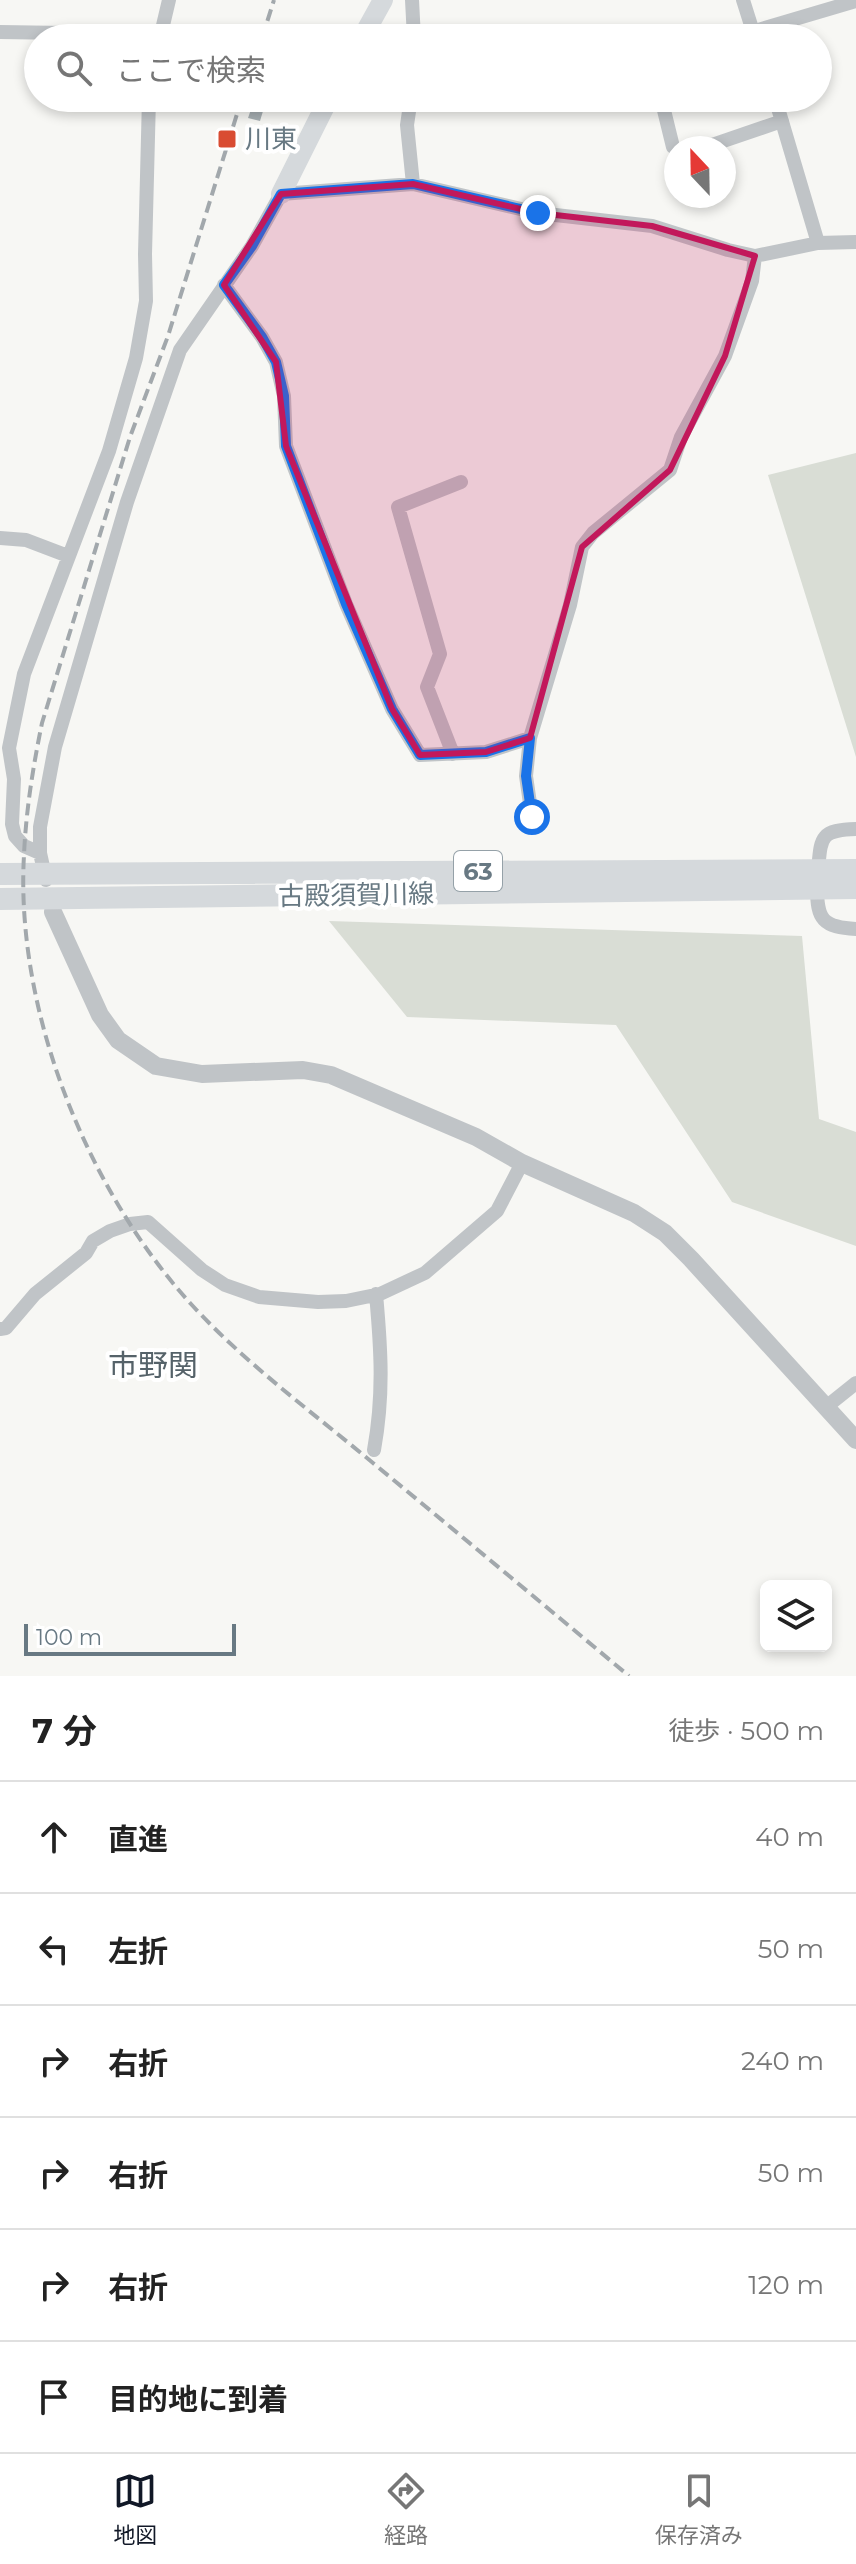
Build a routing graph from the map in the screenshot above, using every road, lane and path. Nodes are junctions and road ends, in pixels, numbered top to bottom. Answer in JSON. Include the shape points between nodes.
{"nodes":[{"id":1,"x":169,"y":0,"type":"edge"},
{"id":2,"x":383,"y":0,"type":"edge"},
{"id":3,"x":412,"y":0,"type":"edge"},
{"id":4,"x":743,"y":0,"type":"edge"},
{"id":5,"x":856,"y":1,"type":"edge"},
{"id":6,"x":163,"y":24,"type":"edge"},
{"id":7,"x":370,"y":24,"type":"edge"},
{"id":8,"x":413,"y":24,"type":"edge"},
{"id":9,"x":751,"y":24,"type":"edge"},
{"id":10,"x":785,"y":24,"type":"edge"},
{"id":11,"x":0,"y":32,"type":"edge"},
{"id":12,"x":24,"y":32,"type":"edge"},
{"id":13,"x":149,"y":112,"type":"edge"},
{"id":14,"x":322,"y":112,"type":"edge"},
{"id":15,"x":409,"y":112,"type":"edge"},
{"id":16,"x":664,"y":112,"type":"edge"},
{"id":17,"x":779,"y":112,"type":"edge"},
{"id":18,"x":782,"y":121,"type":"junction"},
{"id":19,"x":670,"y":136,"type":"edge"},
{"id":20,"x":736,"y":137,"type":"edge"},
{"id":21,"x":413,"y":184,"type":"junction"},
{"id":22,"x":281,"y":194,"type":"junction"},
{"id":23,"x":856,"y":242,"type":"edge"},
{"id":24,"x":818,"y":243,"type":"junction"},
{"id":25,"x":755,"y":256,"type":"junction"},
{"id":26,"x":224,"y":285,"type":"junction"},
{"id":27,"x":461,"y":482,"type":"dead end"},
{"id":28,"x":0,"y":538,"type":"edge"},
{"id":29,"x":68,"y":556,"type":"junction"},
{"id":30,"x":530,"y":738,"type":"junction"},
{"id":31,"x":453,"y":754,"type":"junction"},
{"id":32,"x":532,"y":817,"type":"dead end"},
{"id":33,"x":856,"y":829,"type":"edge"},
{"id":34,"x":40,"y":853,"type":"junction"},
{"id":35,"x":856,"y":870,"type":"edge"},
{"id":36,"x":0,"y":874,"type":"edge"},
{"id":37,"x":818,"y":879,"type":"junction"},
{"id":38,"x":856,"y":888,"type":"edge"},
{"id":39,"x":0,"y":899,"type":"edge"},
{"id":40,"x":53,"y":912,"type":"joint"},
{"id":41,"x":856,"y":929,"type":"edge"},
{"id":42,"x":522,"y":1163,"type":"junction"},
{"id":43,"x":376,"y":1294,"type":"junction"},
{"id":44,"x":0,"y":1329,"type":"edge"},
{"id":45,"x":856,"y":1383,"type":"edge"},
{"id":46,"x":826,"y":1407,"type":"junction"},
{"id":47,"x":856,"y":1440,"type":"edge"},
{"id":48,"x":374,"y":1450,"type":"dead end"}],
"edges":[{"from":1,"to":6,"type":"street"},
{"from":2,"to":7,"type":"main road"},
{"from":3,"to":8,"type":"street"},
{"from":4,"to":9,"type":"street"},
{"from":5,"to":10,"type":"street"},
{"from":11,"to":12,"type":"street"},
{"from":13,"to":29,"type":"street","via":[[146,301],[136,358],[109,451]]},
{"from":14,"to":22,"type":"main road"},
{"from":15,"to":21,"type":"street"},
{"from":16,"to":19,"type":"street"},
{"from":17,"to":18,"type":"street"},
{"from":18,"to":20,"type":"street"},
{"from":18,"to":24,"type":"street"},
{"from":21,"to":22,"type":"street"},
{"from":21,"to":25,"type":"street","via":[[538,213],[652,226]]},
{"from":22,"to":26,"type":"street"},
{"from":23,"to":24,"type":"street"},
{"from":24,"to":25,"type":"street"},
{"from":25,"to":30,"type":"street","via":[[752,281],[725,356],[681,437],[670,470],[582,547]]},
{"from":26,"to":31,"type":"street","via":[[276,362],[286,446],[392,709],[420,755]]},
{"from":26,"to":34,"type":"street","via":[[180,350],[127,502],[55,747]]},
{"from":27,"to":31,"type":"street","via":[[398,507],[440,654],[427,687]]},
{"from":28,"to":29,"type":"street","via":[[26,540]]},
{"from":29,"to":34,"type":"street","via":[[24,674],[9,748],[15,836]]},
{"from":30,"to":31,"type":"street","via":[[486,752]]},
{"from":30,"to":32,"type":"street","via":[[526,776]]},
{"from":33,"to":37,"type":"street","via":[[835,829],[825,836]]},
{"from":34,"to":40,"type":"street"},
{"from":35,"to":37,"type":"main road","name":"古殿須賀川線","number":"63"},
{"from":36,"to":37,"type":"main road","name":"古殿須賀川線","number":"63"},
{"from":37,"to":38,"type":"main road","name":"古殿須賀川線","number":"63"},
{"from":37,"to":39,"type":"main road","name":"古殿須賀川線","number":"63","via":[[575,893]]},
{"from":37,"to":41,"type":"street","via":[[821,918]]},
{"from":40,"to":42,"type":"street","via":[[100,1015],[118,1040],[156,1066],[202,1074],[303,1070],[331,1075],[476,1137]]},
{"from":42,"to":43,"type":"street","via":[[497,1211],[467,1239],[425,1273]]},
{"from":42,"to":46,"type":"street","via":[[634,1213],[665,1233]]},
{"from":43,"to":44,"type":"street","via":[[318,1302],[259,1297],[202,1270],[148,1222],[93,1241]]},
{"from":43,"to":48,"type":"street","via":[[382,1362]]},
{"from":45,"to":46,"type":"street"},
{"from":46,"to":47,"type":"street"}]}
